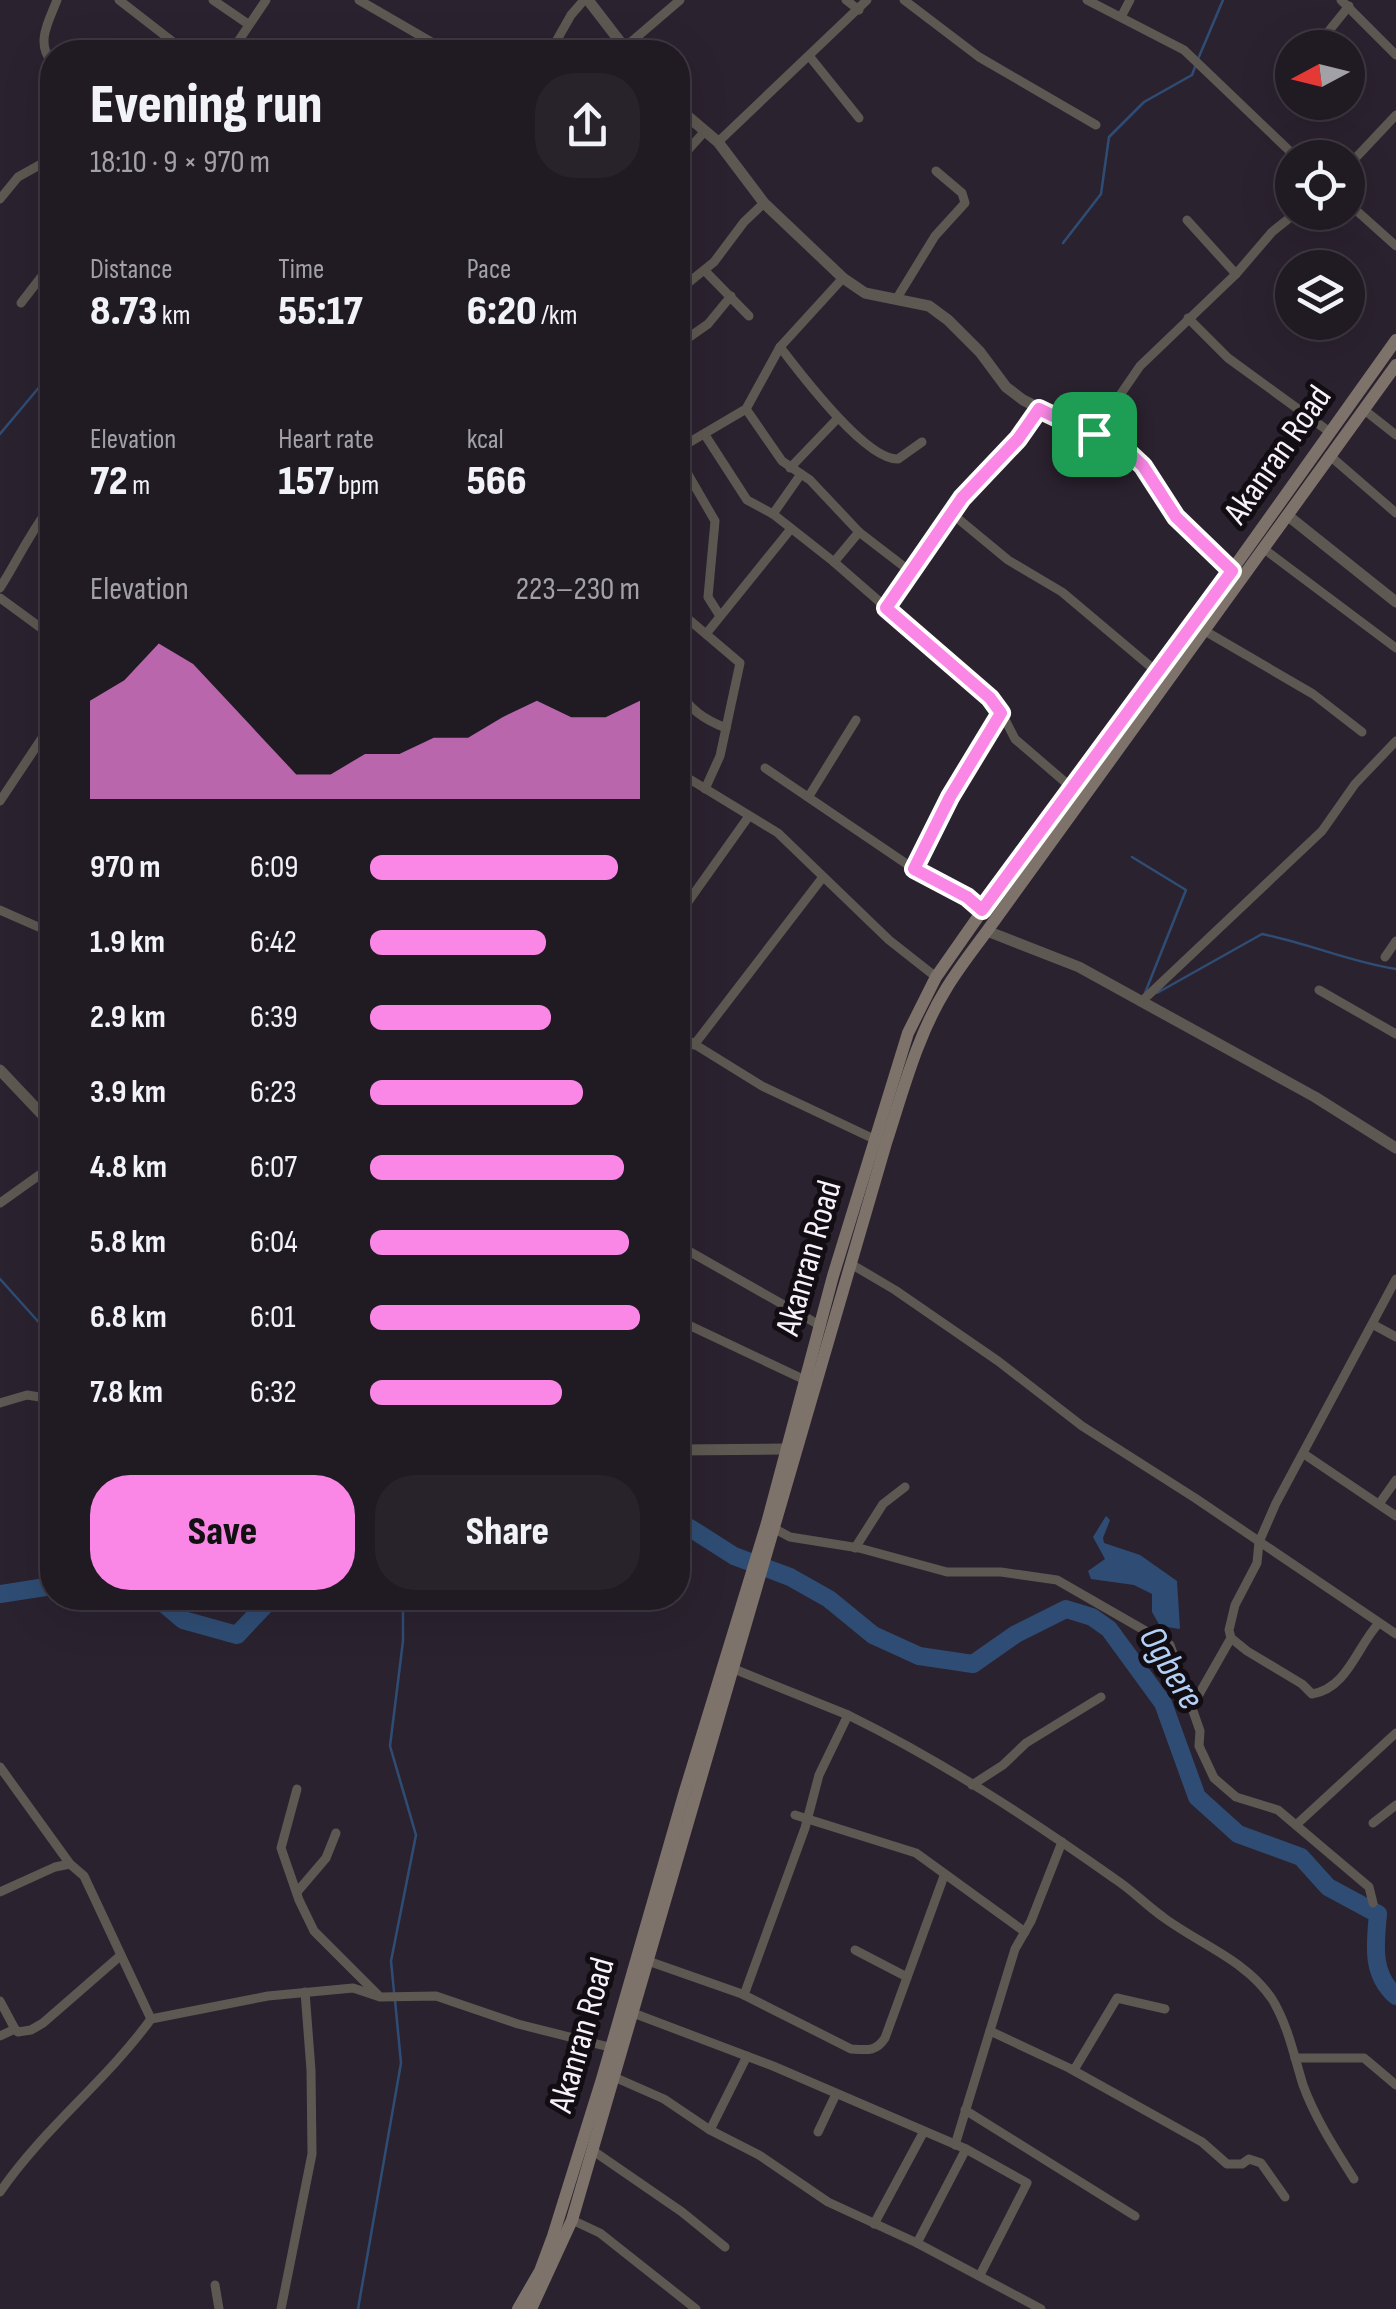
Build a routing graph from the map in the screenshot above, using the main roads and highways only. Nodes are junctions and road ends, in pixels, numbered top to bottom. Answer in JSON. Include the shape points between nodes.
{"nodes":[{"id":1,"x":1396,"y":340,"type":"edge"},
{"id":2,"x":1396,"y":365,"type":"edge"},
{"id":3,"x":1358,"y":405,"type":"junction"},
{"id":4,"x":1000,"y":885,"type":"junction"},
{"id":5,"x":1012,"y":896,"type":"junction"},
{"id":6,"x":759,"y":1559,"type":"junction"},
{"id":7,"x":754,"y":1578,"type":"junction"},
{"id":8,"x":691,"y":1793,"type":"junction"},
{"id":9,"x":518,"y":2309,"type":"edge"},
{"id":10,"x":531,"y":2309,"type":"edge"}],
"edges":[{"from":1,"to":3,"type":"main road","name":"Akanran Road"},
{"from":2,"to":3,"type":"main road","name":"Akanran Road"},
{"from":3,"to":4,"type":"main road","name":"Akanran Road","via":[[1330,432]]},
{"from":3,"to":5,"type":"main road","name":"Akanran Road","via":[[1264,549]]},
{"from":4,"to":5,"type":"main road"},
{"from":4,"to":6,"type":"main road","name":"Akanran Road","via":[[936,978],[908,1033]]},
{"from":5,"to":6,"type":"main road","name":"Akanran Road","via":[[947,987],[918,1045],[775,1529]]},
{"from":6,"to":7,"type":"main road","name":"Akanran Road"},
{"from":7,"to":8,"type":"main road","name":"Akanran Road"},
{"from":7,"to":8,"type":"main road","name":"Akanran Road","via":[[734,1669]]},
{"from":8,"to":9,"type":"main road","name":"Akanran Road","via":[[553,2236]]},
{"from":8,"to":10,"type":"main road","name":"Akanran Road","via":[[572,2220]]}]}
